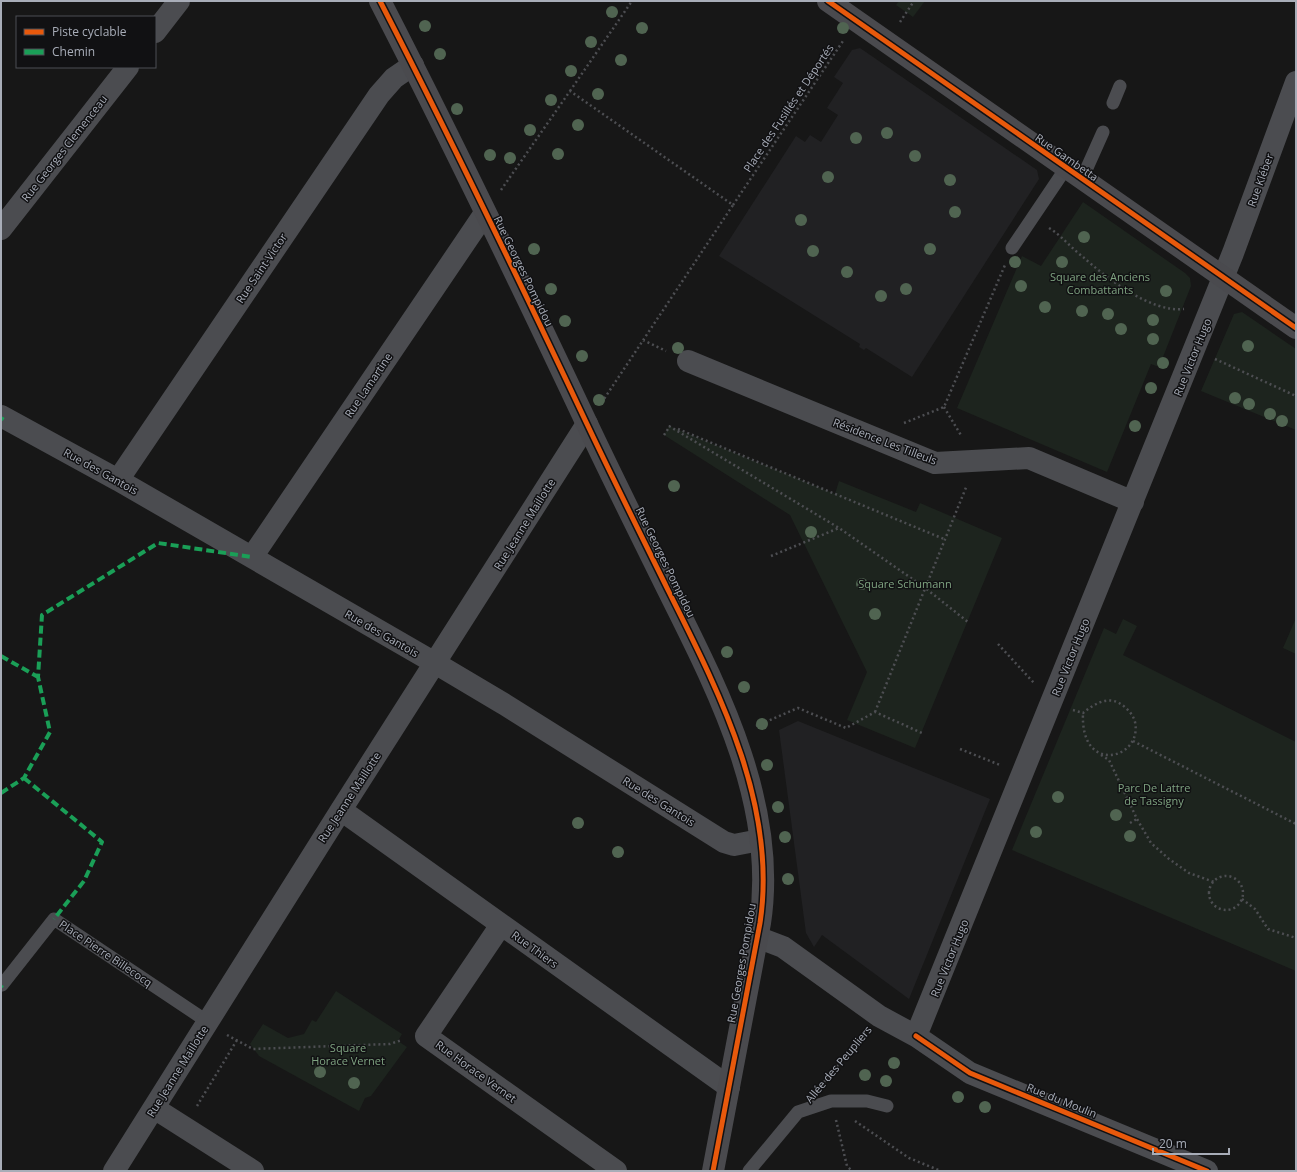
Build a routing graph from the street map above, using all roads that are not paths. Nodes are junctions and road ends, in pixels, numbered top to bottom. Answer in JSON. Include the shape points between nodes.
{"nodes":[{"id":1,"x":179,"y":1,"type":"edge"},
{"id":2,"x":380,"y":1,"type":"edge"},
{"id":3,"x":828,"y":1,"type":"edge"},
{"id":4,"x":156,"y":31,"type":"edge"},
{"id":5,"x":413,"y":65,"type":"junction"},
{"id":6,"x":127,"y":68,"type":"edge"},
{"id":7,"x":1296,"y":82,"type":"edge"},
{"id":8,"x":1120,"y":86,"type":"dead end"},
{"id":9,"x":1113,"y":103,"type":"dead end"},
{"id":10,"x":1103,"y":132,"type":"dead end"},
{"id":11,"x":1074,"y":174,"type":"junction"},
{"id":12,"x":485,"y":213,"type":"junction"},
{"id":13,"x":1,"y":229,"type":"edge"},
{"id":14,"x":1012,"y":248,"type":"road end"},
{"id":15,"x":1220,"y":288,"type":"junction"},
{"id":16,"x":1296,"y":328,"type":"edge"},
{"id":17,"x":688,"y":361,"type":"dead end"},
{"id":18,"x":1,"y":416,"type":"edge"},
{"id":19,"x":588,"y":424,"type":"junction"},
{"id":20,"x":118,"y":480,"type":"junction"},
{"id":21,"x":1133,"y":502,"type":"junction"},
{"id":22,"x":252,"y":557,"type":"junction"},
{"id":23,"x":435,"y":663,"type":"junction"},
{"id":24,"x":341,"y":810,"type":"junction"},
{"id":25,"x":760,"y":840,"type":"junction"},
{"id":26,"x":501,"y":925,"type":"junction"},
{"id":27,"x":757,"y":937,"type":"junction"},
{"id":28,"x":2,"y":985,"type":"edge"},
{"id":29,"x":208,"y":1022,"type":"junction"},
{"id":30,"x":916,"y":1036,"type":"junction"},
{"id":31,"x":729,"y":1087,"type":"junction"},
{"id":32,"x":887,"y":1106,"type":"dead end"},
{"id":33,"x":154,"y":1108,"type":"junction"},
{"id":34,"x":114,"y":1171,"type":"edge"},
{"id":35,"x":253,"y":1171,"type":"edge"},
{"id":36,"x":616,"y":1171,"type":"edge"},
{"id":37,"x":713,"y":1171,"type":"edge"},
{"id":38,"x":749,"y":1171,"type":"edge"},
{"id":39,"x":1206,"y":1171,"type":"edge"}],
"edges":[{"from":1,"to":4,"type":"street"},
{"from":2,"to":5,"type":"street","name":"Rue Georges Pompidou"},
{"from":3,"to":11,"type":"street","name":"Rue Gambetta"},
{"from":5,"to":12,"type":"street","name":"Rue Georges Pompidou"},
{"from":5,"to":20,"type":"street","name":"Rue Saint-Victor","via":[[394,78],[380,95]]},
{"from":6,"to":13,"type":"street","name":"Rue Georges Clemenceau"},
{"from":7,"to":15,"type":"street","name":"Rue Kléber"},
{"from":8,"to":9,"type":"lane"},
{"from":10,"to":11,"type":"lane"},
{"from":11,"to":14,"type":"lane","via":[[1033,217]]},
{"from":11,"to":15,"type":"street","name":"Rue Gambetta"},
{"from":12,"to":19,"type":"street","name":"Rue Georges Pompidou"},
{"from":12,"to":22,"type":"street","name":"Rue Lamartine"},
{"from":15,"to":16,"type":"street","name":"Rue Gambetta"},
{"from":15,"to":21,"type":"street","name":"Rue Victor Hugo"},
{"from":17,"to":21,"type":"street","name":"Résidence Les Tilleuls","via":[[936,463],[1029,458]]},
{"from":18,"to":20,"type":"street","name":"Rue des Gantois"},
{"from":19,"to":23,"type":"street","name":"Rue Jeanne Maillotte"},
{"from":19,"to":25,"type":"street","name":"Rue Georges Pompidou","via":[[688,630],[735,735]]},
{"from":20,"to":22,"type":"street","name":"Rue des Gantois"},
{"from":21,"to":30,"type":"street","name":"Rue Victor Hugo"},
{"from":22,"to":23,"type":"street","name":"Rue des Gantois"},
{"from":23,"to":24,"type":"street","name":"Rue Jeanne Maillotte"},
{"from":23,"to":25,"type":"street","name":"Rue des Gantois","via":[[724,842],[734,845]]},
{"from":24,"to":26,"type":"street","name":"Rue Thiers"},
{"from":24,"to":29,"type":"street","name":"Rue Jeanne Maillotte"},
{"from":25,"to":27,"type":"street","name":"Rue Georges Pompidou","via":[[763,894]]},
{"from":26,"to":31,"type":"street","name":"Rue Thiers"},
{"from":26,"to":36,"type":"street","name":"Rue Horace Vernet","via":[[426,1036]]},
{"from":27,"to":30,"type":"street","name":"Rue du Moulin","via":[[783,946],[879,1016]]},
{"from":27,"to":31,"type":"street","name":"Rue Georges Pompidou"},
{"from":28,"to":29,"type":"lane","name":"Place Pierre Billecocq","via":[[54,919]]},
{"from":29,"to":33,"type":"street","name":"Rue Jeanne Maillotte"},
{"from":30,"to":39,"type":"street","name":"Rue du Moulin","via":[[970,1073]]},
{"from":31,"to":37,"type":"street","name":"Rue Georges Pompidou"},
{"from":32,"to":38,"type":"lane","name":"Allée des Peupliers","via":[[867,1101],[826,1102],[798,1112]]},
{"from":33,"to":34,"type":"street","name":"Rue Jeanne Maillotte"},
{"from":33,"to":35,"type":"street"}]}
